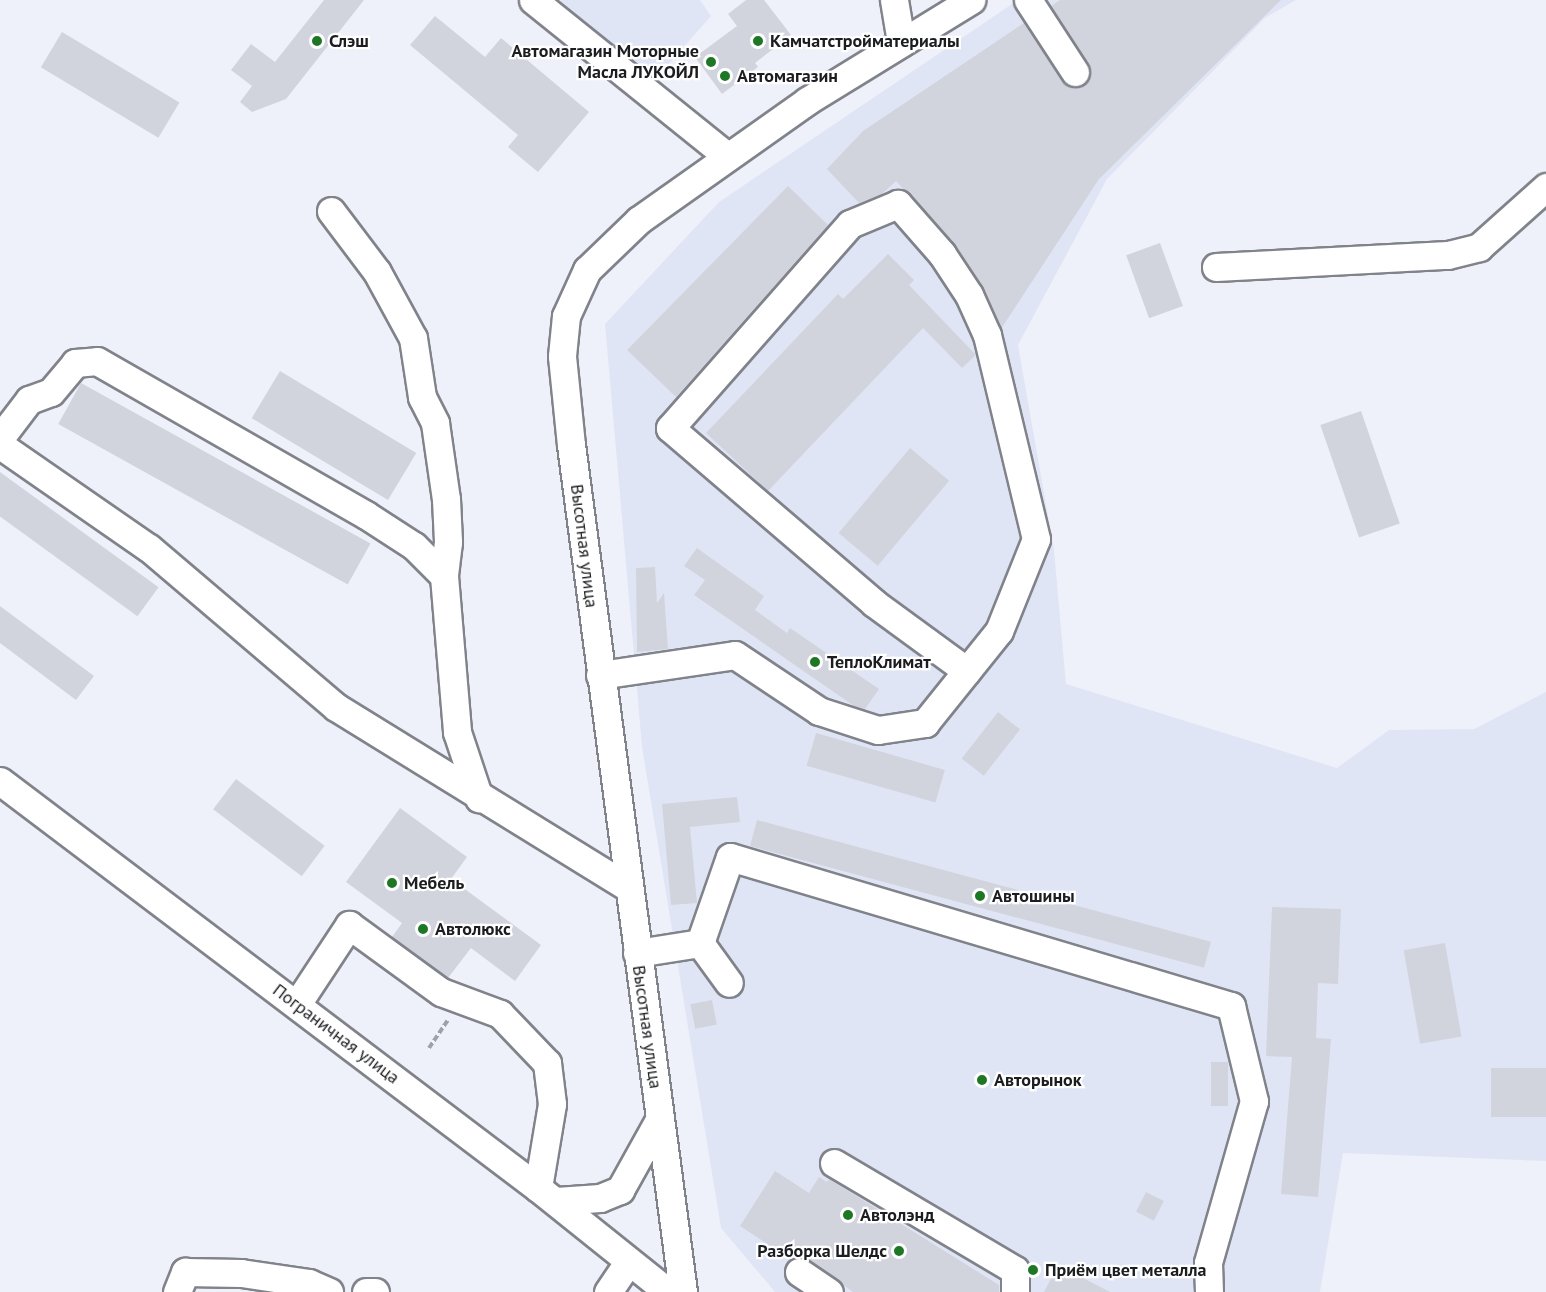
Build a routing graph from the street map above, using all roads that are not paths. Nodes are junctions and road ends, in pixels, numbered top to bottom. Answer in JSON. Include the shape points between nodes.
{"nodes":[{"id":1,"x":533,"y":0,"type":"edge"},
{"id":2,"x":894,"y":0,"type":"edge"},
{"id":3,"x":971,"y":0,"type":"edge"},
{"id":4,"x":1028,"y":0,"type":"edge"},
{"id":5,"x":901,"y":42,"type":"junction"},
{"id":6,"x":1075,"y":72,"type":"dead end"},
{"id":7,"x":727,"y":156,"type":"junction"},
{"id":8,"x":1546,"y":187,"type":"edge"},
{"id":9,"x":331,"y":211,"type":"dead end"},
{"id":10,"x":1216,"y":267,"type":"dead end"},
{"id":11,"x":0,"y":438,"type":"edge"},
{"id":12,"x":0,"y":444,"type":"edge"},
{"id":13,"x":444,"y":576,"type":"junction"},
{"id":14,"x":967,"y":671,"type":"junction"},
{"id":15,"x":600,"y":675,"type":"junction"},
{"id":16,"x":0,"y":781,"type":"edge"},
{"id":17,"x":480,"y":798,"type":"junction"},
{"id":18,"x":628,"y":887,"type":"junction"},
{"id":19,"x":700,"y":943,"type":"junction"},
{"id":20,"x":637,"y":953,"type":"junction"},
{"id":21,"x":729,"y":983,"type":"dead end"},
{"id":22,"x":297,"y":1004,"type":"junction"},
{"id":23,"x":659,"y":1120,"type":"junction"},
{"id":24,"x":834,"y":1163,"type":"dead end"},
{"id":25,"x":547,"y":1194,"type":"junction"},
{"id":26,"x":629,"y":1262,"type":"junction"},
{"id":27,"x":799,"y":1272,"type":"dead end"},
{"id":28,"x":177,"y":1292,"type":"edge"},
{"id":29,"x":329,"y":1292,"type":"edge"},
{"id":30,"x":366,"y":1292,"type":"edge"},
{"id":31,"x":375,"y":1292,"type":"edge"},
{"id":32,"x":608,"y":1292,"type":"edge"},
{"id":33,"x":668,"y":1292,"type":"edge"},
{"id":34,"x":683,"y":1292,"type":"edge"},
{"id":35,"x":829,"y":1292,"type":"edge"},
{"id":36,"x":1015,"y":1292,"type":"edge"},
{"id":37,"x":1209,"y":1292,"type":"edge"}],
"edges":[{"from":1,"to":7,"type":"street"},
{"from":2,"to":5,"type":"street"},
{"from":3,"to":5,"type":"street","name":"Высотная улица"},
{"from":4,"to":6,"type":"street"},
{"from":5,"to":7,"type":"street","name":"Высотная улица"},
{"from":7,"to":15,"type":"street","name":"Высотная улица","via":[[610,245],[582,279],[566,316],[563,370]]},
{"from":8,"to":10,"type":"street","via":[[1479,247],[1448,255]]},
{"from":9,"to":13,"type":"street","via":[[377,272],[412,338],[422,397],[435,423],[441,448],[448,542]]},
{"from":11,"to":13,"type":"street","via":[[29,400],[51,392],[75,363],[85,359],[97,361],[366,515],[414,546]]},
{"from":12,"to":17,"type":"street","via":[[149,548],[336,707]]},
{"from":13,"to":17,"type":"street","via":[[458,732]]},
{"from":14,"to":14,"type":"street","via":[[999,631],[1036,538],[987,335],[969,295],[942,255],[898,204],[850,224],[670,428],[874,603]]},
{"from":14,"to":15,"type":"street","via":[[925,723],[878,730],[819,711],[735,655]]},
{"from":15,"to":18,"type":"street","name":"Высотная улица"},
{"from":16,"to":22,"type":"street","name":"Пограничная улица"},
{"from":17,"to":18,"type":"street"},
{"from":18,"to":20,"type":"street","name":"Высотная улица"},
{"from":19,"to":20,"type":"street"},
{"from":19,"to":21,"type":"street"},
{"from":19,"to":37,"type":"street","via":[[730,856],[1231,1006],[1254,1101],[1208,1263]]},
{"from":20,"to":23,"type":"street","name":"Высотная улица"},
{"from":22,"to":25,"type":"street","name":"Пограничная улица"},
{"from":22,"to":25,"type":"street","via":[[349,925],[441,992],[500,1014],[547,1063],[552,1104]]},
{"from":23,"to":25,"type":"street","via":[[620,1190],[600,1198]]},
{"from":23,"to":34,"type":"street","name":"Высотная улица"},
{"from":24,"to":36,"type":"street","via":[[1015,1270]]},
{"from":25,"to":26,"type":"street","name":"Пограничная улица"},
{"from":26,"to":32,"type":"street"},
{"from":26,"to":33,"type":"street","name":"Пограничная улица"},
{"from":27,"to":35,"type":"street"},
{"from":28,"to":29,"type":"street","via":[[185,1272],[241,1273],[309,1283]]},
{"from":30,"to":31,"type":"street"}]}
